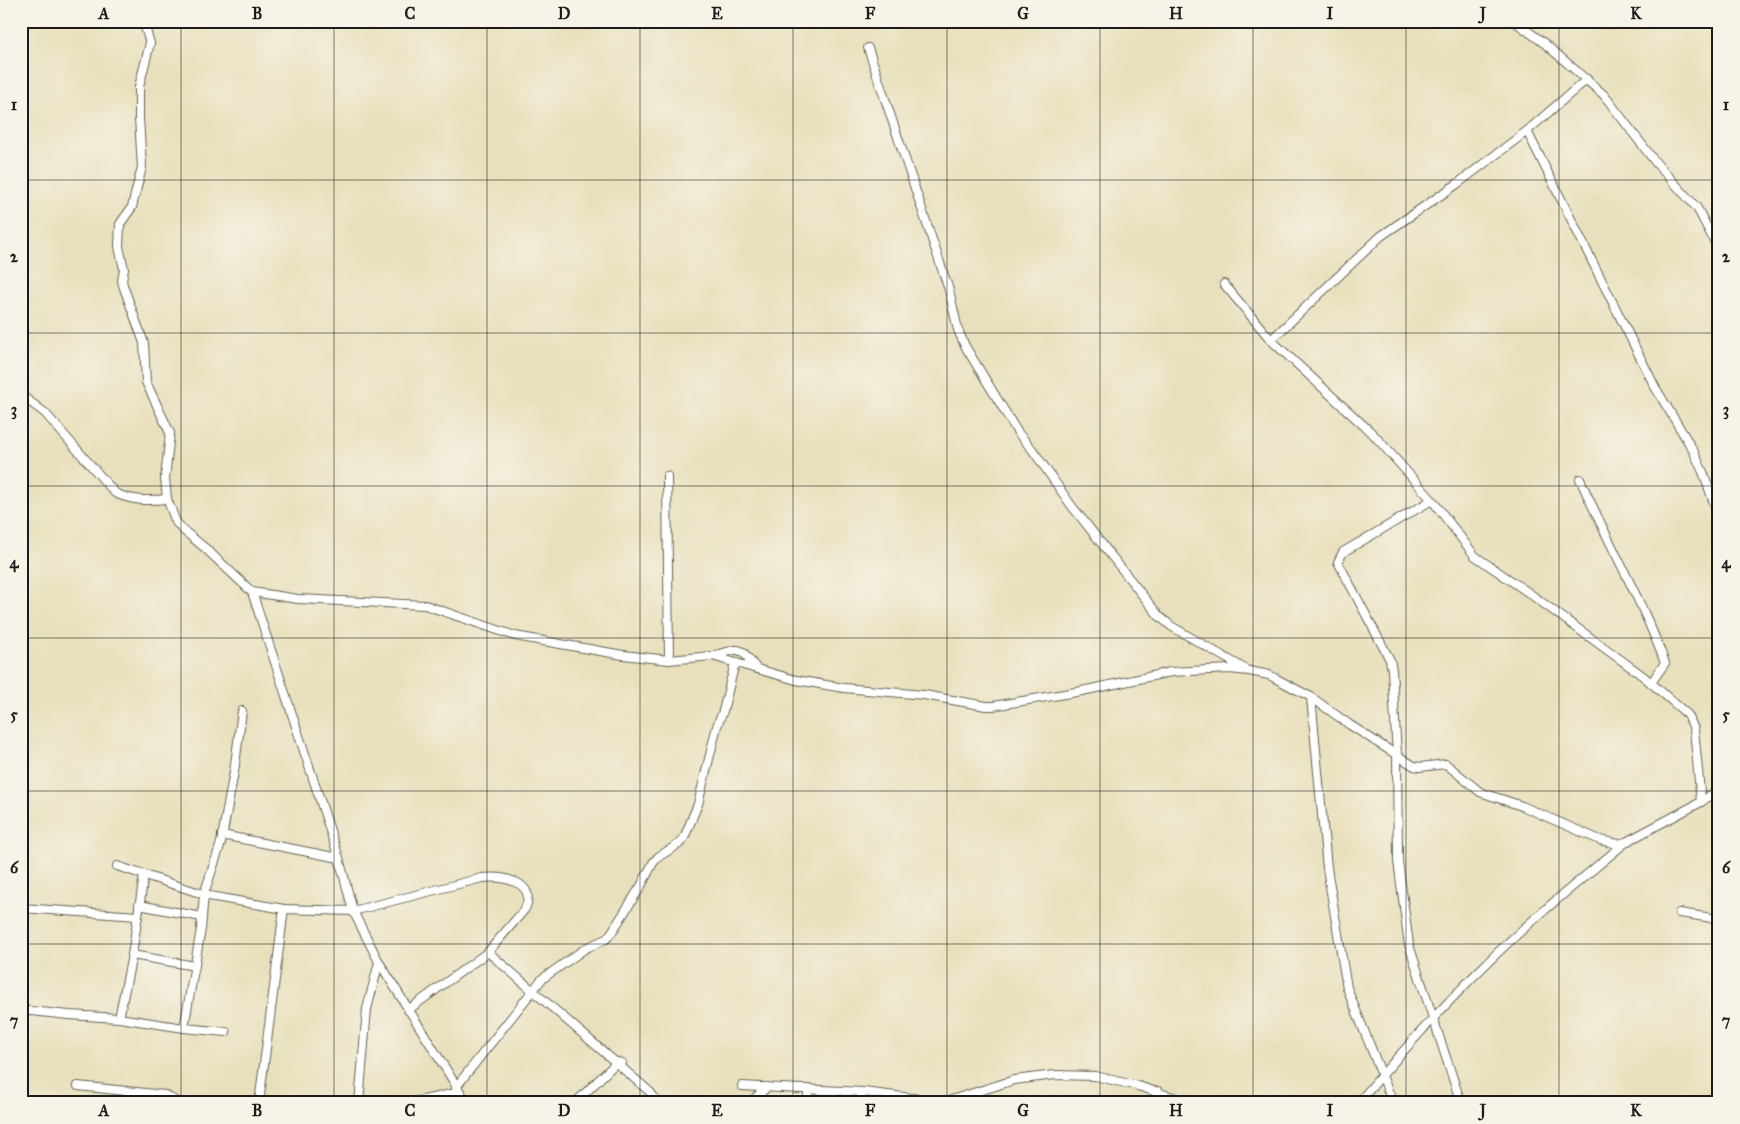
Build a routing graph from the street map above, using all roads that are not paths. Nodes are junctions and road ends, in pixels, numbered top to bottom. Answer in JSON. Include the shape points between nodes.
{"nodes":[{"id":1,"x":143,"y":21,"type":"edge"},
{"id":2,"x":1514,"y":21,"type":"edge"},
{"id":3,"x":868,"y":48,"type":"dead end"},
{"id":4,"x":1587,"y":79,"type":"junction"},
{"id":5,"x":1527,"y":131,"type":"junction"},
{"id":6,"x":1719,"y":250,"type":"edge"},
{"id":7,"x":1224,"y":284,"type":"dead end"},
{"id":8,"x":1271,"y":340,"type":"junction"},
{"id":9,"x":21,"y":395,"type":"edge"},
{"id":10,"x":667,"y":476,"type":"dead end"},
{"id":11,"x":1580,"y":479,"type":"dead end"},
{"id":12,"x":167,"y":499,"type":"junction"},
{"id":13,"x":1432,"y":500,"type":"junction"},
{"id":14,"x":1719,"y":517,"type":"edge"},
{"id":15,"x":252,"y":592,"type":"junction"},
{"id":16,"x":712,"y":656,"type":"junction"},
{"id":17,"x":670,"y":660,"type":"junction"},
{"id":18,"x":735,"y":663,"type":"junction"},
{"id":19,"x":756,"y":669,"type":"junction"},
{"id":20,"x":1249,"y":671,"type":"junction"},
{"id":21,"x":1651,"y":683,"type":"junction"},
{"id":22,"x":1311,"y":697,"type":"junction"},
{"id":23,"x":242,"y":711,"type":"dead end"},
{"id":24,"x":1397,"y":755,"type":"junction"},
{"id":25,"x":1719,"y":789,"type":"edge"},
{"id":26,"x":1701,"y":802,"type":"junction"},
{"id":27,"x":222,"y":836,"type":"junction"},
{"id":28,"x":1626,"y":842,"type":"junction"},
{"id":29,"x":339,"y":858,"type":"junction"},
{"id":30,"x":117,"y":866,"type":"dead end"},
{"id":31,"x":144,"y":874,"type":"junction"},
{"id":32,"x":204,"y":894,"type":"junction"},
{"id":33,"x":139,"y":905,"type":"junction"},
{"id":34,"x":21,"y":908,"type":"edge"},
{"id":35,"x":284,"y":909,"type":"junction"},
{"id":36,"x":353,"y":911,"type":"junction"},
{"id":37,"x":1679,"y":913,"type":"dead end"},
{"id":38,"x":138,"y":916,"type":"junction"},
{"id":39,"x":202,"y":917,"type":"junction"},
{"id":40,"x":1719,"y":919,"type":"edge"},
{"id":41,"x":488,"y":952,"type":"junction"},
{"id":42,"x":132,"y":955,"type":"junction"},
{"id":43,"x":380,"y":962,"type":"junction"},
{"id":44,"x":195,"y":966,"type":"junction"},
{"id":45,"x":533,"y":990,"type":"junction"},
{"id":46,"x":21,"y":1010,"type":"edge"},
{"id":47,"x":408,"y":1010,"type":"junction"},
{"id":48,"x":1433,"y":1017,"type":"junction"},
{"id":49,"x":119,"y":1018,"type":"junction"},
{"id":50,"x":184,"y":1028,"type":"junction"},
{"id":51,"x":226,"y":1032,"type":"dead end"},
{"id":52,"x":619,"y":1063,"type":"junction"},
{"id":53,"x":1381,"y":1076,"type":"junction"},
{"id":54,"x":78,"y":1086,"type":"dead end"},
{"id":55,"x":742,"y":1086,"type":"dead end"},
{"id":56,"x":767,"y":1087,"type":"junction"},
{"id":57,"x":458,"y":1089,"type":"junction"},
{"id":58,"x":808,"y":1089,"type":"junction"},
{"id":59,"x":1158,"y":1091,"type":"junction"},
{"id":60,"x":863,"y":1092,"type":"junction"},
{"id":61,"x":179,"y":1103,"type":"edge"},
{"id":62,"x":259,"y":1103,"type":"edge"},
{"id":63,"x":359,"y":1103,"type":"edge"},
{"id":64,"x":410,"y":1103,"type":"edge"},
{"id":65,"x":467,"y":1103,"type":"edge"},
{"id":66,"x":575,"y":1103,"type":"edge"},
{"id":67,"x":658,"y":1103,"type":"edge"},
{"id":68,"x":750,"y":1103,"type":"edge"},
{"id":69,"x":808,"y":1103,"type":"edge"},
{"id":70,"x":860,"y":1103,"type":"edge"},
{"id":71,"x":1154,"y":1103,"type":"edge"},
{"id":72,"x":1192,"y":1103,"type":"edge"},
{"id":73,"x":1358,"y":1103,"type":"edge"},
{"id":74,"x":1393,"y":1103,"type":"edge"},
{"id":75,"x":1461,"y":1103,"type":"edge"}],
"edges":[{"from":1,"to":12,"type":"street","via":[[150,43],[139,87],[142,166],[132,207],[120,224],[118,247],[124,269],[122,281],[146,350],[145,377],[170,432],[164,478]]},
{"from":2,"to":4,"type":"street"},
{"from":3,"to":20,"type":"street","via":[[949,290],[958,330],[1018,433],[1159,616]]},
{"from":4,"to":5,"type":"street"},
{"from":4,"to":6,"type":"street","via":[[1604,95],[1656,163],[1697,208]]},
{"from":5,"to":8,"type":"street","via":[[1381,236]]},
{"from":5,"to":14,"type":"street","via":[[1655,387],[1693,450]]},
{"from":7,"to":8,"type":"street"},
{"from":8,"to":13,"type":"street","via":[[1374,435]]},
{"from":9,"to":12,"type":"street","via":[[45,413],[115,493],[128,499]]},
{"from":10,"to":17,"type":"street"},
{"from":11,"to":21,"type":"street","via":[[1665,663]]},
{"from":12,"to":15,"type":"street","via":[[176,522],[183,530]]},
{"from":13,"to":21,"type":"street","via":[[1475,556]]},
{"from":13,"to":24,"type":"street","via":[[1343,552],[1338,562],[1390,660]]},
{"from":15,"to":17,"type":"street","via":[[298,599],[425,605],[515,636]]},
{"from":15,"to":29,"type":"street"},
{"from":16,"to":17,"type":"street"},
{"from":16,"to":18,"type":"street"},
{"from":16,"to":19,"type":"street","via":[[738,650]]},
{"from":18,"to":19,"type":"street"},
{"from":18,"to":45,"type":"street","via":[[698,804],[684,838],[653,862],[606,939],[557,968]]},
{"from":19,"to":20,"type":"street","via":[[844,688],[924,695],[993,706],[1082,692],[1171,672],[1229,668]]},
{"from":20,"to":22,"type":"street","via":[[1270,674]]},
{"from":21,"to":26,"type":"street","via":[[1688,715],[1694,729]]},
{"from":22,"to":24,"type":"street"},
{"from":22,"to":53,"type":"street","via":[[1327,868],[1347,988]]},
{"from":23,"to":27,"type":"street"},
{"from":24,"to":28,"type":"street","via":[[1414,766],[1446,764],[1480,792],[1522,806],[1600,840],[1618,844]]},
{"from":24,"to":48,"type":"street","via":[[1398,861],[1409,945]]},
{"from":25,"to":26,"type":"street"},
{"from":26,"to":28,"type":"street"},
{"from":27,"to":29,"type":"street"},
{"from":27,"to":32,"type":"street"},
{"from":28,"to":48,"type":"street","via":[[1486,964]]},
{"from":29,"to":36,"type":"street"},
{"from":30,"to":31,"type":"street"},
{"from":31,"to":32,"type":"street"},
{"from":31,"to":33,"type":"street"},
{"from":32,"to":35,"type":"street"},
{"from":32,"to":39,"type":"street"},
{"from":33,"to":38,"type":"street"},
{"from":33,"to":39,"type":"street"},
{"from":34,"to":38,"type":"street"},
{"from":35,"to":36,"type":"street"},
{"from":35,"to":62,"type":"street"},
{"from":36,"to":41,"type":"street","via":[[482,878],[519,882],[526,889],[526,909]]},
{"from":36,"to":43,"type":"street"},
{"from":37,"to":40,"type":"street"},
{"from":38,"to":42,"type":"street"},
{"from":39,"to":44,"type":"street"},
{"from":41,"to":45,"type":"street"},
{"from":41,"to":47,"type":"street"},
{"from":42,"to":44,"type":"street"},
{"from":42,"to":49,"type":"street"},
{"from":43,"to":47,"type":"street"},
{"from":43,"to":63,"type":"street","via":[[367,1009]]},
{"from":44,"to":50,"type":"street"},
{"from":45,"to":52,"type":"street"},
{"from":45,"to":57,"type":"street"},
{"from":46,"to":49,"type":"street"},
{"from":47,"to":57,"type":"street"},
{"from":48,"to":53,"type":"street"},
{"from":48,"to":75,"type":"street"},
{"from":49,"to":50,"type":"street"},
{"from":50,"to":51,"type":"street"},
{"from":52,"to":66,"type":"street"},
{"from":52,"to":67,"type":"street"},
{"from":53,"to":73,"type":"street"},
{"from":53,"to":74,"type":"street"},
{"from":54,"to":61,"type":"street","via":[[165,1095]]},
{"from":55,"to":56,"type":"street"},
{"from":56,"to":58,"type":"street"},
{"from":56,"to":68,"type":"street"},
{"from":57,"to":64,"type":"street"},
{"from":57,"to":65,"type":"street"},
{"from":58,"to":60,"type":"street"},
{"from":58,"to":69,"type":"street"},
{"from":59,"to":60,"type":"street","via":[[1102,1077],[1055,1075],[1014,1080],[945,1102]]},
{"from":59,"to":71,"type":"street"},
{"from":59,"to":72,"type":"street"},
{"from":60,"to":70,"type":"street"}]}
